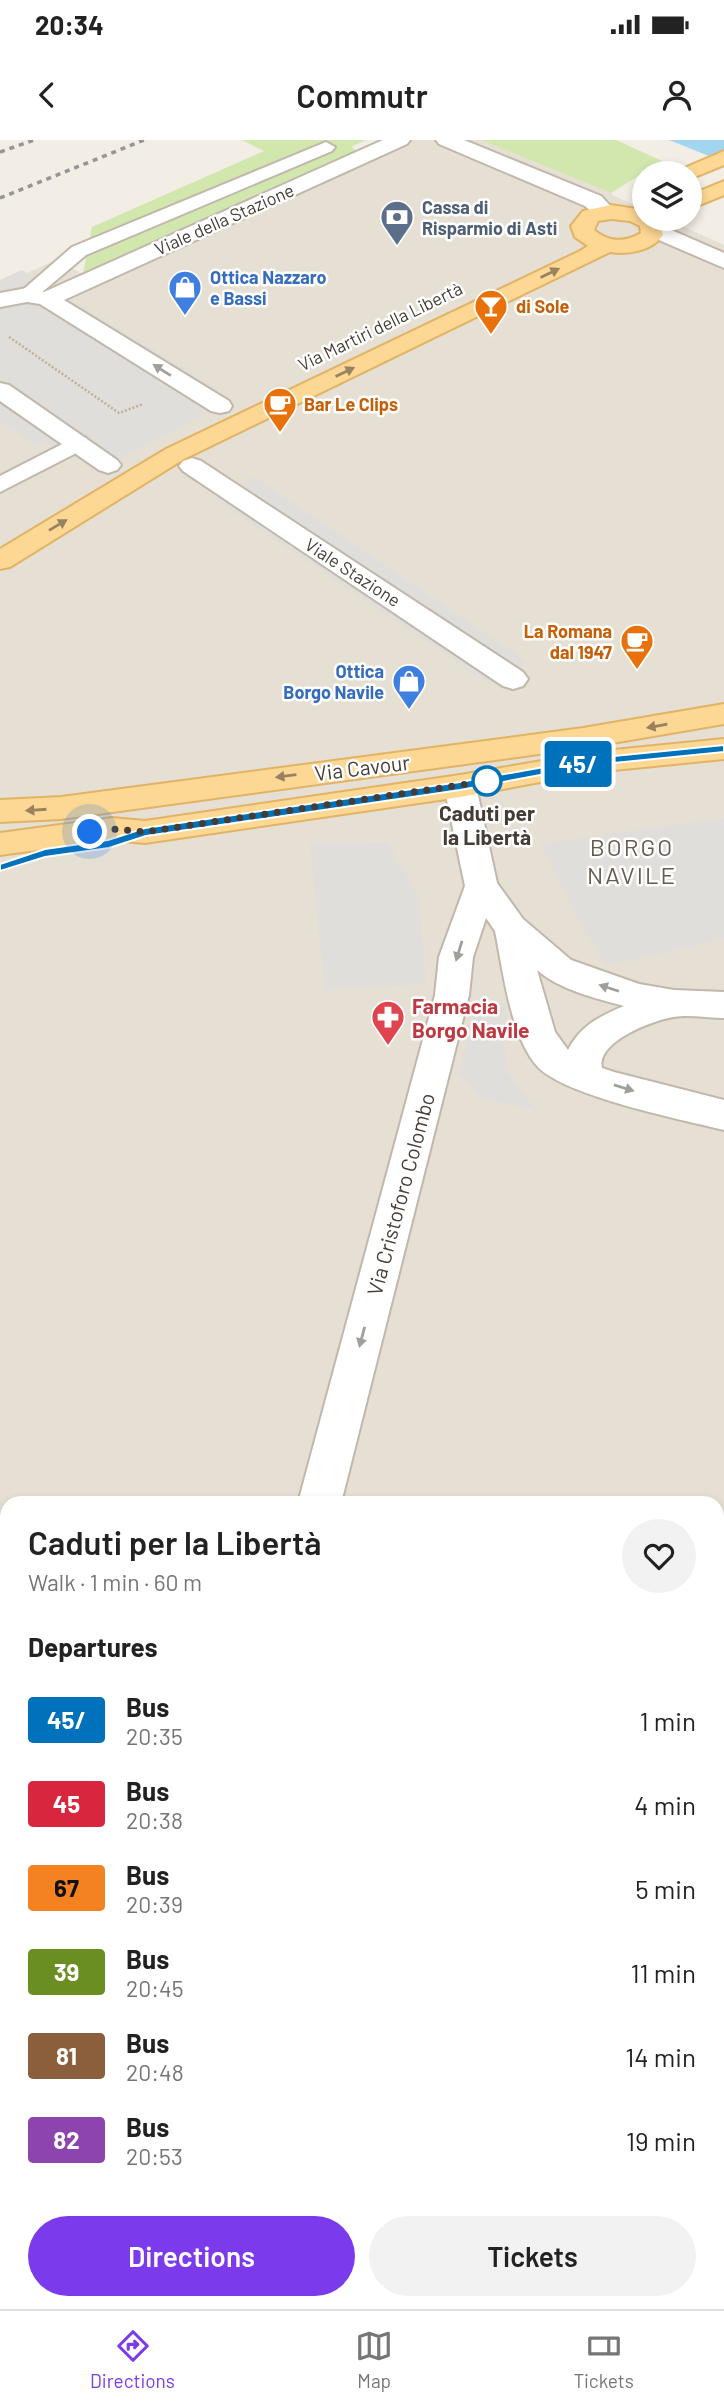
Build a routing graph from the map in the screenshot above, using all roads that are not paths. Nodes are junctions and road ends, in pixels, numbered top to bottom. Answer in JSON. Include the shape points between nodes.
{"nodes":[{"id":1,"x":400,"y":140,"type":"edge"},
{"id":2,"x":446,"y":140,"type":"edge"},
{"id":3,"x":326,"y":147,"type":"dead end"},
{"id":4,"x":724,"y":157,"type":"edge"},
{"id":5,"x":702,"y":167,"type":"edge"},
{"id":6,"x":724,"y":187,"type":"edge"},
{"id":7,"x":702,"y":197,"type":"edge"},
{"id":8,"x":632,"y":200,"type":"edge"},
{"id":9,"x":609,"y":212,"type":"junction"},
{"id":10,"x":632,"y":215,"type":"edge"},
{"id":11,"x":648,"y":231,"type":"edge"},
{"id":12,"x":656,"y":231,"type":"edge"},
{"id":13,"x":583,"y":232,"type":"junction"},
{"id":14,"x":557,"y":242,"type":"dead end"},
{"id":15,"x":606,"y":245,"type":"junction"},
{"id":16,"x":715,"y":256,"type":"edge"},
{"id":17,"x":37,"y":297,"type":"junction"},
{"id":18,"x":0,"y":300,"type":"edge"},
{"id":19,"x":0,"y":390,"type":"edge"},
{"id":20,"x":231,"y":400,"type":"joint"},
{"id":21,"x":78,"y":443,"type":"junction"},
{"id":22,"x":192,"y":466,"type":"dead end"},
{"id":23,"x":97,"y":472,"type":"joint"},
{"id":24,"x":0,"y":485,"type":"edge"},
{"id":25,"x":43,"y":506,"type":"dead end"},
{"id":26,"x":0,"y":533,"type":"edge"},
{"id":27,"x":0,"y":561,"type":"edge"},
{"id":28,"x":513,"y":679,"type":"dead end"},
{"id":29,"x":724,"y":714,"type":"edge"},
{"id":30,"x":724,"y":749,"type":"edge"},
{"id":31,"x":460,"y":786,"type":"junction"},
{"id":32,"x":0,"y":811,"type":"edge"},
{"id":33,"x":145,"y":832,"type":"junction"},
{"id":34,"x":0,"y":844,"type":"edge"},
{"id":35,"x":0,"y":867,"type":"edge"},
{"id":36,"x":481,"y":886,"type":"junction"},
{"id":37,"x":512,"y":928,"type":"junction"},
{"id":38,"x":674,"y":1003,"type":"junction"},
{"id":39,"x":724,"y":1004,"type":"edge"},
{"id":40,"x":589,"y":1078,"type":"junction"},
{"id":41,"x":724,"y":1115,"type":"edge"},
{"id":42,"x":321,"y":1496,"type":"edge"}],
"edges":[{"from":1,"to":17,"type":"street","name":"Viale della Stazione"},
{"from":2,"to":9,"type":"street","via":[[593,201]]},
{"from":3,"to":17,"type":"lane","via":[[79,251]]},
{"from":4,"to":5,"type":"main road"},
{"from":6,"to":7,"type":"main road"},
{"from":8,"to":9,"type":"main road"},
{"from":9,"to":10,"type":"main road"},
{"from":9,"to":13,"type":"main road","via":[[585,221]]},
{"from":11,"to":15,"type":"main road","via":[[629,246]]},
{"from":12,"to":16,"type":"street"},
{"from":13,"to":14,"type":"main road"},
{"from":13,"to":15,"type":"main road"},
{"from":27,"to":15,"type":"main road","one_way":true,"via":[[175,454]]},
{"from":17,"to":18,"type":"street","name":"Viale della Stazione"},
{"from":20,"to":17,"type":"street","one_way":true},
{"from":19,"to":21,"type":"street"},
{"from":20,"to":23,"type":"main road"},
{"from":21,"to":23,"type":"street"},
{"from":21,"to":24,"type":"lane"},
{"from":22,"to":28,"type":"street","name":"Viale Stazione"},
{"from":25,"to":26,"type":"main road"},
{"from":29,"to":32,"type":"main road","name":"Via Cavour","one_way":true,"via":[[583,738],[61,807]]},
{"from":30,"to":31,"type":"main road","name":"Via Cavour","via":[[594,762]]},
{"from":31,"to":33,"type":"main road","name":"Via Cavour"},
{"from":31,"to":36,"type":"street"},
{"from":33,"to":34,"type":"main road","name":"Via Cavour","via":[[113,829]]},
{"from":33,"to":35,"type":"main road"},
{"from":36,"to":37,"type":"street"},
{"from":36,"to":42,"type":"street","name":"Via Cristoforo Colombo","one_way":true,"via":[[456,957],[452,995]]},
{"from":38,"to":37,"type":"street","one_way":true,"via":[[615,991],[559,969]]},
{"from":37,"to":40,"type":"street","via":[[536,1030],[551,1057]]},
{"from":38,"to":39,"type":"street"},
{"from":38,"to":40,"type":"street","via":[[623,1020],[594,1040],[583,1062]]},
{"from":40,"to":41,"type":"street","one_way":true}]}
